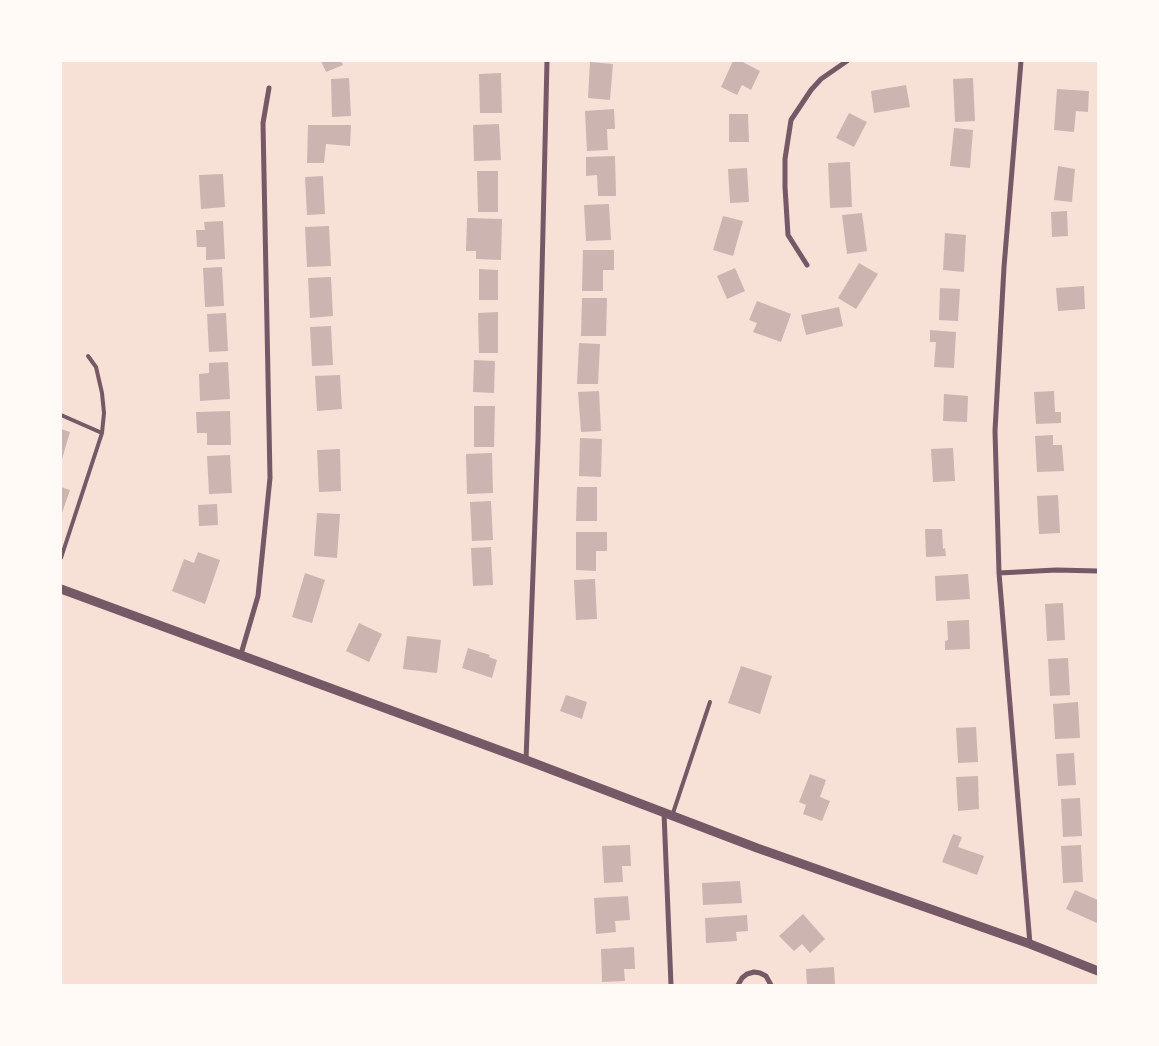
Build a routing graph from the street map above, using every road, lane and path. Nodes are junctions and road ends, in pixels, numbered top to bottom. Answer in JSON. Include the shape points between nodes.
{"nodes":[{"id":1,"x":547,"y":61,"type":"edge"},
{"id":2,"x":847,"y":61,"type":"edge"},
{"id":3,"x":1021,"y":61,"type":"edge"},
{"id":4,"x":269,"y":88,"type":"dead end"},
{"id":5,"x":807,"y":265,"type":"dead end"},
{"id":6,"x":88,"y":356,"type":"dead end"},
{"id":7,"x":61,"y":415,"type":"edge"},
{"id":8,"x":102,"y":433,"type":"junction"},
{"id":9,"x":61,"y":558,"type":"edge"},
{"id":10,"x":1098,"y":570,"type":"edge"},
{"id":11,"x":999,"y":573,"type":"junction"},
{"id":12,"x":61,"y":589,"type":"edge"},
{"id":13,"x":241,"y":654,"type":"junction"},
{"id":14,"x":710,"y":702,"type":"dead end"},
{"id":15,"x":526,"y":760,"type":"junction"},
{"id":16,"x":668,"y":814,"type":"junction"},
{"id":17,"x":1030,"y":944,"type":"junction"},
{"id":18,"x":1098,"y":971,"type":"edge"},
{"id":19,"x":671,"y":985,"type":"edge"},
{"id":20,"x":738,"y":985,"type":"edge"},
{"id":21,"x":771,"y":985,"type":"edge"}],
"edges":[{"from":1,"to":15,"type":"street"},
{"from":2,"to":5,"type":"street","via":[[821,79],[792,120],[785,159],[788,235]]},
{"from":3,"to":11,"type":"street","via":[[1004,267],[995,431]]},
{"from":4,"to":13,"type":"street","via":[[263,124],[270,478],[258,596]]},
{"from":6,"to":8,"type":"lane","via":[[96,367],[102,393]]},
{"from":7,"to":8,"type":"lane"},
{"from":8,"to":9,"type":"lane"},
{"from":10,"to":11,"type":"street"},
{"from":11,"to":17,"type":"street"},
{"from":12,"to":13,"type":"street"},
{"from":13,"to":15,"type":"street"},
{"from":14,"to":16,"type":"lane"},
{"from":15,"to":16,"type":"street"},
{"from":16,"to":17,"type":"street"},
{"from":16,"to":19,"type":"street"},
{"from":17,"to":18,"type":"street"},
{"from":20,"to":21,"type":"street","via":[[742,978],[754,972],[766,976]]}]}
